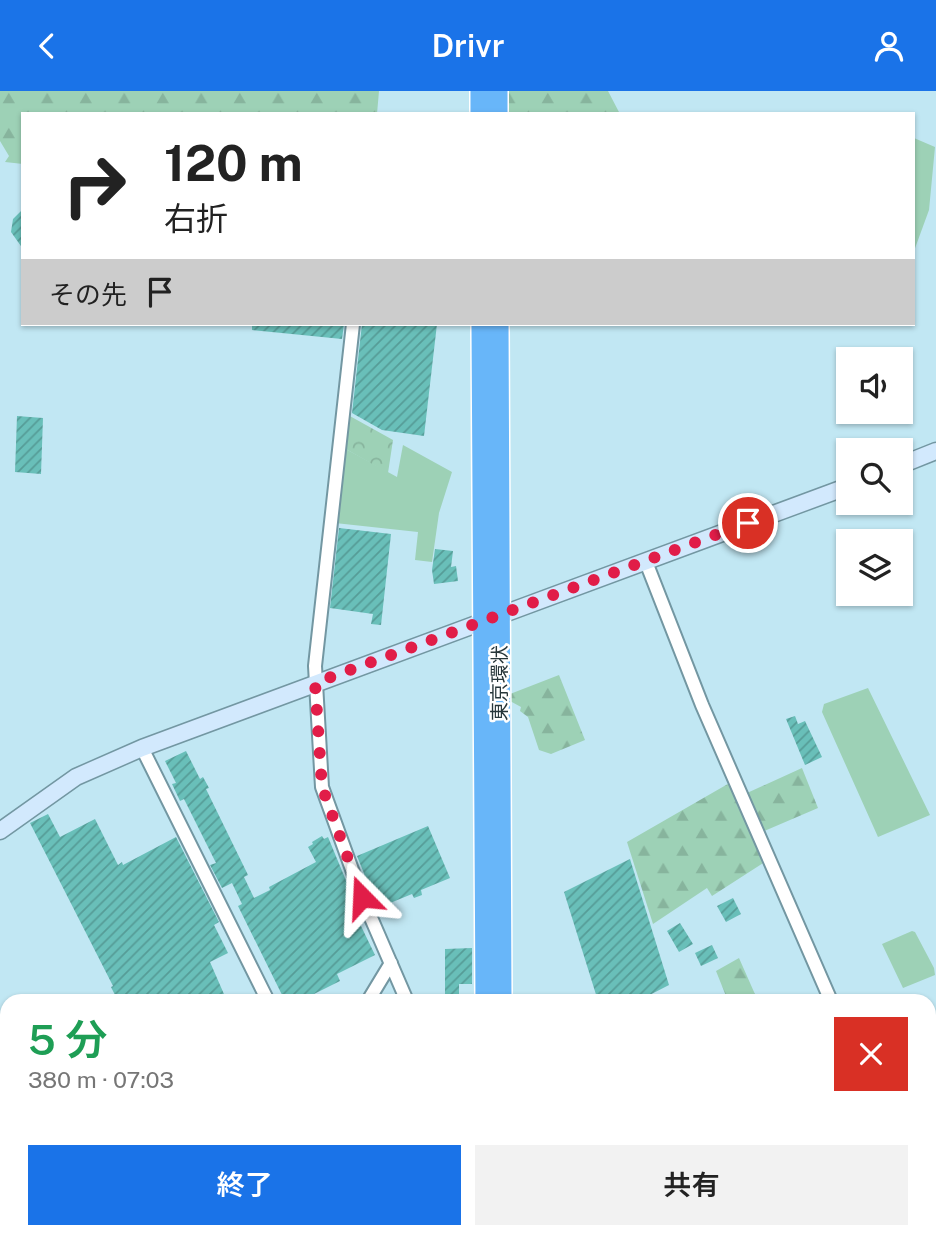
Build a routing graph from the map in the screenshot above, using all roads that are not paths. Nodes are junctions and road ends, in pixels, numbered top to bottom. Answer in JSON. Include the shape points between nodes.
{"nodes":[{"id":1,"x":481,"y":91,"type":"edge"},
{"id":2,"x":496,"y":91,"type":"edge"},
{"id":3,"x":481,"y":112,"type":"edge"},
{"id":4,"x":497,"y":112,"type":"edge"},
{"id":5,"x":354,"y":326,"type":"edge"},
{"id":6,"x":482,"y":326,"type":"edge"},
{"id":7,"x":498,"y":326,"type":"edge"},
{"id":8,"x":936,"y":451,"type":"edge"},
{"id":9,"x":913,"y":460,"type":"edge"},
{"id":10,"x":836,"y":491,"type":"edge"},
{"id":11,"x":646,"y":562,"type":"junction"},
{"id":12,"x":491,"y":619,"type":"junction"},
{"id":13,"x":315,"y":683,"type":"junction"},
{"id":14,"x":142,"y":748,"type":"junction"},
{"id":15,"x":0,"y":831,"type":"edge"},
{"id":16,"x":391,"y":963,"type":"junction"},
{"id":17,"x":265,"y":994,"type":"edge"},
{"id":18,"x":373,"y":994,"type":"edge"},
{"id":19,"x":405,"y":994,"type":"edge"},
{"id":20,"x":485,"y":994,"type":"edge"},
{"id":21,"x":501,"y":994,"type":"edge"},
{"id":22,"x":828,"y":994,"type":"edge"}],
"edges":[{"from":1,"to":3,"type":"highway"},
{"from":2,"to":4,"type":"highway"},
{"from":5,"to":13,"type":"street"},
{"from":6,"to":12,"type":"highway","name":"東京環状"},
{"from":7,"to":12,"type":"highway","name":"東京環状"},
{"from":8,"to":9,"type":"street"},
{"from":10,"to":11,"type":"street"},
{"from":11,"to":12,"type":"street"},
{"from":11,"to":22,"type":"street","via":[[702,705]]},
{"from":12,"to":13,"type":"street"},
{"from":12,"to":20,"type":"highway","name":"東京環状"},
{"from":12,"to":21,"type":"highway","name":"東京環状"},
{"from":13,"to":14,"type":"street"},
{"from":13,"to":16,"type":"street","via":[[322,787]]},
{"from":14,"to":15,"type":"street","via":[[76,777]]},
{"from":14,"to":17,"type":"street"},
{"from":16,"to":18,"type":"street"},
{"from":16,"to":19,"type":"street"}]}
